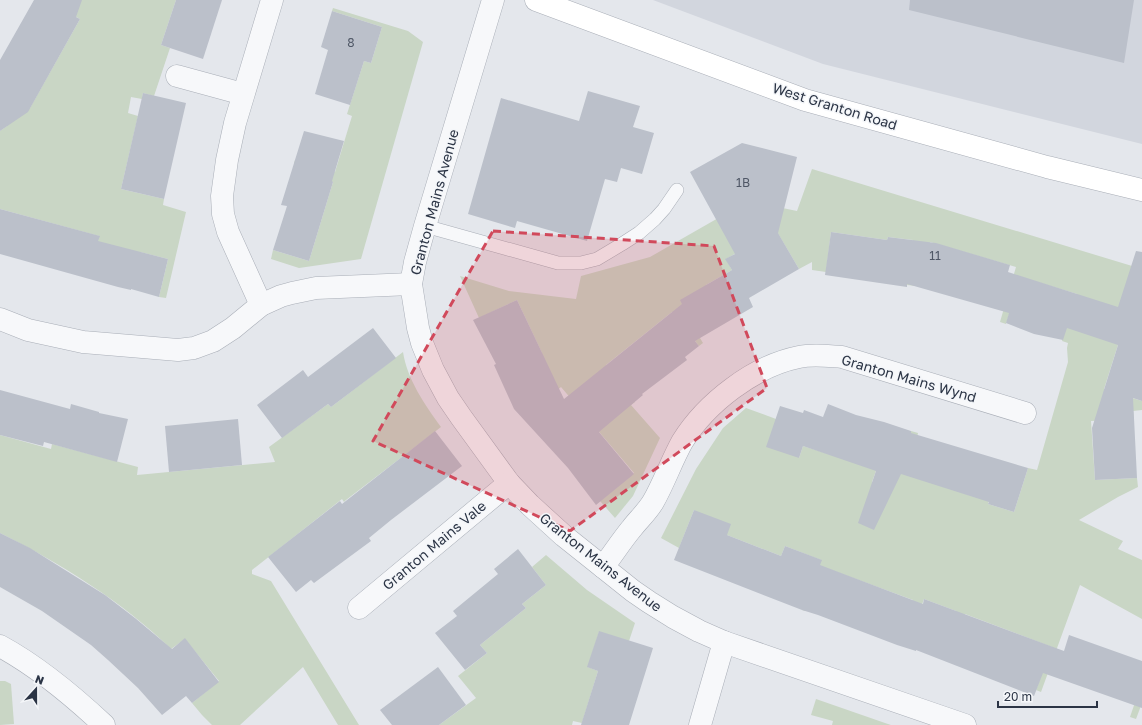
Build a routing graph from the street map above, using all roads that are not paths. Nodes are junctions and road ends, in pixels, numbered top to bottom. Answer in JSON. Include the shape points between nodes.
{"nodes":[{"id":1,"x":272,"y":0,"type":"edge"},
{"id":2,"x":492,"y":0,"type":"edge"},
{"id":3,"x":536,"y":0,"type":"edge"},
{"id":4,"x":177,"y":76,"type":"dead end"},
{"id":5,"x":243,"y":94,"type":"junction"},
{"id":6,"x":677,"y":190,"type":"dead end"},
{"id":7,"x":1142,"y":190,"type":"edge"},
{"id":8,"x":425,"y":226,"type":"junction"},
{"id":9,"x":411,"y":284,"type":"junction"},
{"id":10,"x":262,"y":305,"type":"junction"},
{"id":11,"x":0,"y":319,"type":"edge"},
{"id":12,"x":1025,"y":413,"type":"dead end"},
{"id":13,"x":509,"y":483,"type":"junction"},
{"id":14,"x":603,"y":567,"type":"junction"},
{"id":15,"x":359,"y":608,"type":"dead end"},
{"id":16,"x":724,"y":642,"type":"junction"},
{"id":17,"x":0,"y":646,"type":"edge"},
{"id":18,"x":104,"y":725,"type":"edge"},
{"id":19,"x":700,"y":725,"type":"edge"},
{"id":20,"x":965,"y":725,"type":"edge"}],
"edges":[{"from":1,"to":5,"type":"street"},
{"from":2,"to":8,"type":"street","name":"Granton Mains Avenue"},
{"from":3,"to":7,"type":"street","name":"West Granton Road","via":[[805,100],[1047,167]]},
{"from":4,"to":5,"type":"street"},
{"from":5,"to":10,"type":"street","via":[[226,166],[222,196],[223,214],[234,246]]},
{"from":6,"to":8,"type":"lane","via":[[664,209],[638,233],[597,259],[580,264],[558,263]]},
{"from":8,"to":9,"type":"street","name":"Granton Mains Avenue"},
{"from":9,"to":10,"type":"street","via":[[316,288],[281,296]]},
{"from":9,"to":13,"type":"street","name":"Granton Mains Avenue","via":[[418,328],[433,370],[448,398]]},
{"from":10,"to":11,"type":"street","via":[[214,340],[194,348],[178,350],[83,342],[28,330]]},
{"from":12,"to":14,"type":"street","name":"Granton Mains Wynd","via":[[842,357],[799,357],[784,362],[749,378],[701,417],[679,448],[652,504]]},
{"from":13,"to":14,"type":"street","name":"Granton Mains Avenue","via":[[552,526]]},
{"from":13,"to":15,"type":"street","name":"Granton Mains Vale"},
{"from":14,"to":16,"type":"street","name":"Granton Mains Avenue","via":[[633,591],[673,617]]},
{"from":16,"to":19,"type":"street"},
{"from":16,"to":20,"type":"street","name":"Granton Mains Avenue"},
{"from":17,"to":18,"type":"street","via":[[40,672]]}]}
